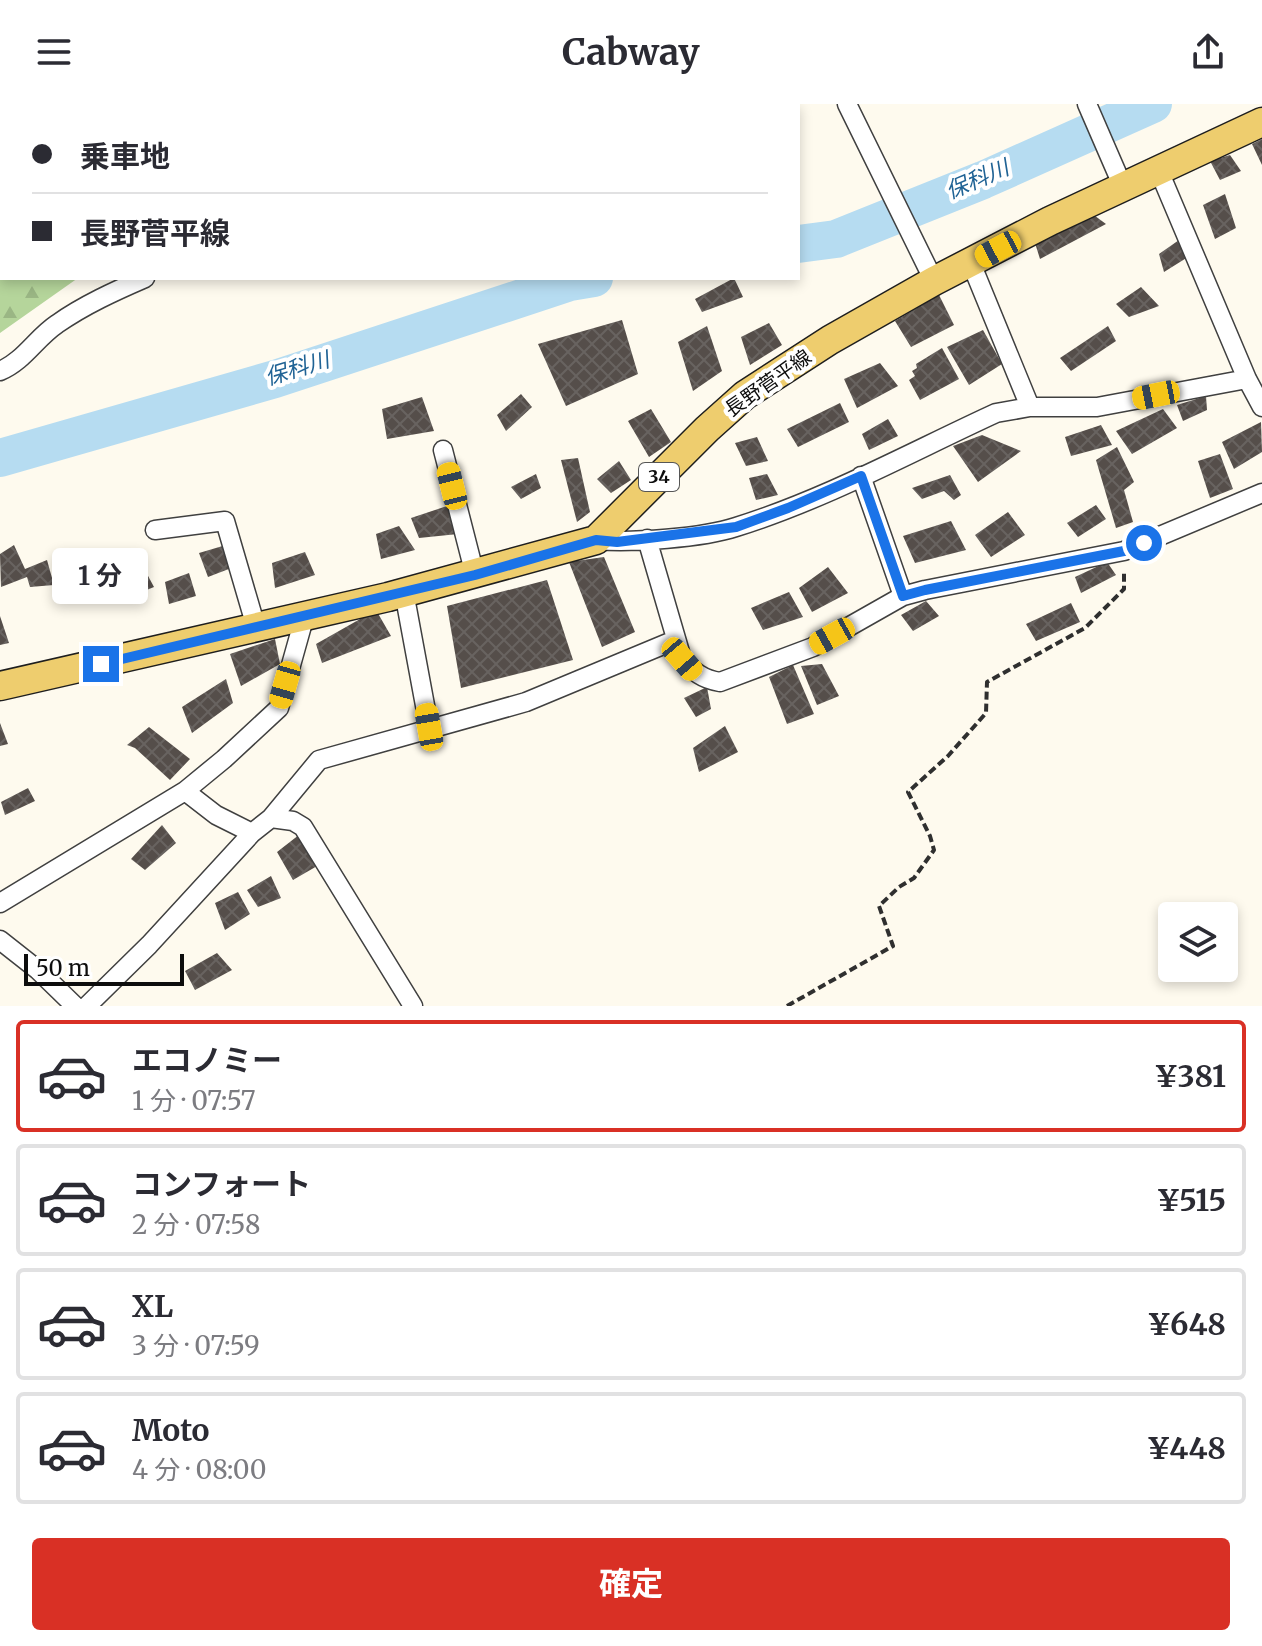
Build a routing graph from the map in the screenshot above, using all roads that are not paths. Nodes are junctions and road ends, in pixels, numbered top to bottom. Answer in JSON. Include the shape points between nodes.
{"nodes":[{"id":1,"x":847,"y":104,"type":"edge"},
{"id":2,"x":1089,"y":111,"type":"edge"},
{"id":3,"x":1262,"y":122,"type":"edge"},
{"id":4,"x":1159,"y":171,"type":"junction"},
{"id":5,"x":1121,"y":182,"type":"junction"},
{"id":6,"x":971,"y":263,"type":"junction"},
{"id":7,"x":140,"y":280,"type":"edge"},
{"id":8,"x":934,"y":281,"type":"junction"},
{"id":9,"x":0,"y":371,"type":"edge"},
{"id":10,"x":1247,"y":379,"type":"junction"},
{"id":11,"x":1030,"y":407,"type":"junction"},
{"id":12,"x":1262,"y":407,"type":"edge"},
{"id":13,"x":443,"y":450,"type":"dead end"},
{"id":14,"x":861,"y":476,"type":"junction"},
{"id":15,"x":1262,"y":493,"type":"edge"},
{"id":16,"x":155,"y":530,"type":"dead end"},
{"id":17,"x":647,"y":539,"type":"junction"},
{"id":18,"x":596,"y":540,"type":"junction"},
{"id":19,"x":475,"y":575,"type":"junction"},
{"id":20,"x":404,"y":592,"type":"junction"},
{"id":21,"x":903,"y":596,"type":"junction"},
{"id":22,"x":305,"y":615,"type":"junction"},
{"id":23,"x":256,"y":627,"type":"junction"},
{"id":24,"x":675,"y":640,"type":"junction"},
{"id":25,"x":0,"y":686,"type":"edge"},
{"id":26,"x":429,"y":727,"type":"junction"},
{"id":27,"x":185,"y":791,"type":"junction"},
{"id":28,"x":271,"y":818,"type":"junction"},
{"id":29,"x":252,"y":833,"type":"junction"},
{"id":30,"x":0,"y":903,"type":"edge"},
{"id":31,"x":0,"y":940,"type":"edge"},
{"id":32,"x":75,"y":1006,"type":"edge"},
{"id":33,"x":87,"y":1006,"type":"edge"},
{"id":34,"x":413,"y":1006,"type":"edge"}],
"edges":[{"from":1,"to":8,"type":"street"},
{"from":2,"to":5,"type":"street"},
{"from":3,"to":4,"type":"main road","name":"長野菅平線","number":"34"},
{"from":4,"to":5,"type":"main road","name":"長野菅平線","number":"34"},
{"from":4,"to":10,"type":"street"},
{"from":5,"to":6,"type":"main road","name":"長野菅平線","number":"34"},
{"from":6,"to":8,"type":"main road","name":"長野菅平線","number":"34"},
{"from":6,"to":11,"type":"street"},
{"from":7,"to":9,"type":"street","via":[[55,325]]},
{"from":8,"to":18,"type":"main road","name":"長野菅平線","number":"34","via":[[745,395]]},
{"from":10,"to":11,"type":"street","via":[[1097,407]]},
{"from":10,"to":12,"type":"street"},
{"from":11,"to":14,"type":"street","via":[[996,413]]},
{"from":13,"to":19,"type":"street"},
{"from":14,"to":17,"type":"street","via":[[736,527]]},
{"from":14,"to":21,"type":"street"},
{"from":15,"to":21,"type":"street","via":[[1124,551]]},
{"from":16,"to":23,"type":"street","via":[[225,521]]},
{"from":17,"to":18,"type":"street"},
{"from":17,"to":24,"type":"street"},
{"from":18,"to":19,"type":"main road","name":"長野菅平線","number":"34"},
{"from":19,"to":20,"type":"main road","name":"長野菅平線","number":"34"},
{"from":20,"to":22,"type":"main road","name":"長野菅平線","number":"34"},
{"from":20,"to":26,"type":"street"},
{"from":21,"to":24,"type":"street","via":[[813,647],[720,682],[694,673]]},
{"from":22,"to":23,"type":"main road","name":"長野菅平線","number":"34"},
{"from":22,"to":27,"type":"street","via":[[279,708]]},
{"from":23,"to":25,"type":"main road","name":"長野菅平線","number":"34"},
{"from":24,"to":26,"type":"street","via":[[526,702]]},
{"from":26,"to":28,"type":"street","via":[[319,760]]},
{"from":27,"to":29,"type":"street"},
{"from":27,"to":30,"type":"street"},
{"from":28,"to":29,"type":"street"},
{"from":28,"to":34,"type":"street","via":[[303,827]]},
{"from":29,"to":33,"type":"street"},
{"from":31,"to":32,"type":"street"}]}
